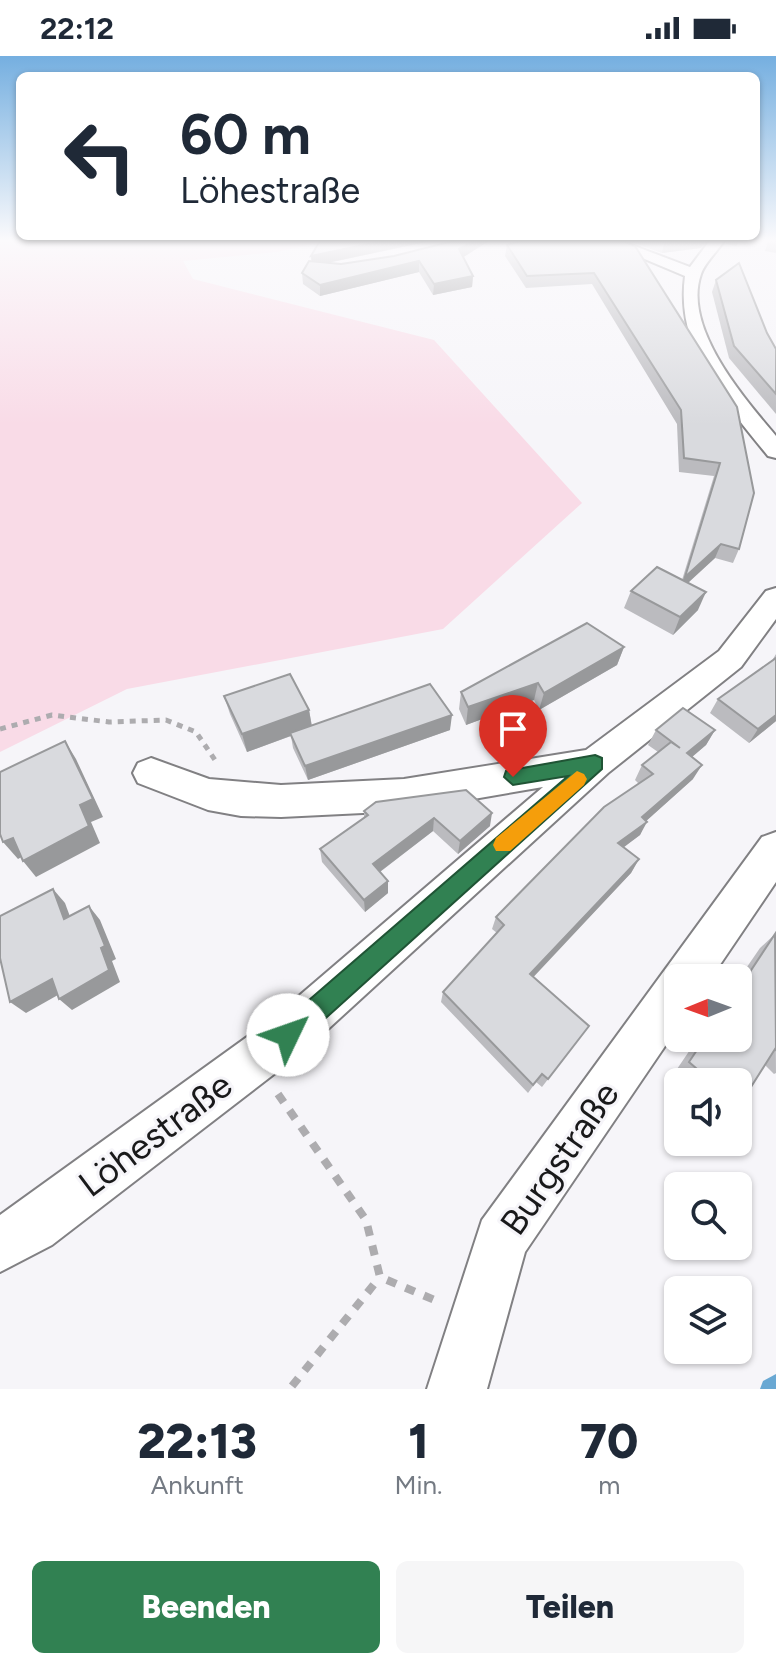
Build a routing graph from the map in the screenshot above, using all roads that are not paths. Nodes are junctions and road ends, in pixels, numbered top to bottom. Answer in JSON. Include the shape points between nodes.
{"nodes":[{"id":1,"x":690,"y":301,"type":"edge"},
{"id":2,"x":776,"y":451,"type":"edge"},
{"id":3,"x":776,"y":598,"type":"edge"},
{"id":4,"x":595,"y":763,"type":"junction"},
{"id":5,"x":151,"y":773,"type":"dead end"},
{"id":6,"x":776,"y":849,"type":"edge"},
{"id":7,"x":695,"y":964,"type":"edge"},
{"id":8,"x":664,"y":1008,"type":"edge"},
{"id":9,"x":0,"y":1245,"type":"edge"},
{"id":10,"x":457,"y":1389,"type":"edge"}],
"edges":[{"from":1,"to":2,"type":"street","via":[[701,346],[717,379]]},
{"from":3,"to":4,"type":"street","name":"Löhestraße","via":[[730,659]]},
{"from":4,"to":5,"type":"street","name":"Löhestraße","via":[[404,795],[241,800]]},
{"from":4,"to":9,"type":"street","name":"Löhestraße","via":[[288,1035],[33,1226]]},
{"from":6,"to":7,"type":"street"},
{"from":8,"to":10,"type":"street","name":"Burgstraße","via":[[501,1239]]}]}
